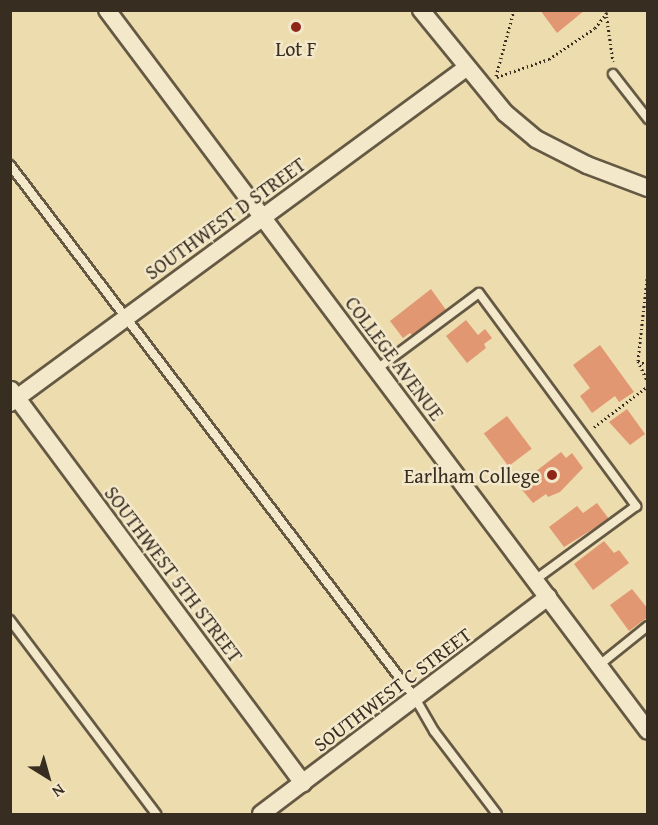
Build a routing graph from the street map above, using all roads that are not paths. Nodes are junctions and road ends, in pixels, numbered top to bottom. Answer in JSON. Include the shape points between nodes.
{"nodes":[{"id":1,"x":107,"y":10,"type":"edge"},
{"id":2,"x":421,"y":10,"type":"edge"},
{"id":3,"x":466,"y":68,"type":"junction"},
{"id":4,"x":614,"y":74,"type":"road end"},
{"id":5,"x":648,"y":119,"type":"edge"},
{"id":6,"x":10,"y":165,"type":"edge"},
{"id":7,"x":648,"y":188,"type":"edge"},
{"id":8,"x":263,"y":216,"type":"junction"},
{"id":9,"x":123,"y":317,"type":"junction"},
{"id":10,"x":377,"y":369,"type":"junction"},
{"id":11,"x":13,"y":397,"type":"edge"},
{"id":12,"x":535,"y":580,"type":"junction"},
{"id":13,"x":548,"y":597,"type":"junction"},
{"id":14,"x":10,"y":620,"type":"edge"},
{"id":15,"x":648,"y":626,"type":"edge"},
{"id":16,"x":598,"y":666,"type":"junction"},
{"id":17,"x":415,"y":698,"type":"junction"},
{"id":18,"x":648,"y":731,"type":"edge"},
{"id":19,"x":303,"y":783,"type":"junction"},
{"id":20,"x":156,"y":814,"type":"edge"},
{"id":21,"x":261,"y":814,"type":"edge"},
{"id":22,"x":497,"y":814,"type":"edge"}],
"edges":[{"from":1,"to":8,"type":"street","name":"COLLEGE AVENUE"},
{"from":2,"to":3,"type":"street"},
{"from":3,"to":7,"type":"street","via":[[505,113],[536,139],[587,165]]},
{"from":3,"to":8,"type":"street","name":"SOUTHWEST D STREET"},
{"from":4,"to":5,"type":"lane"},
{"from":6,"to":9,"type":"lane"},
{"from":8,"to":9,"type":"street","name":"SOUTHWEST D STREET"},
{"from":8,"to":10,"type":"street","name":"COLLEGE AVENUE"},
{"from":9,"to":11,"type":"street","name":"SOUTHWEST D STREET"},
{"from":9,"to":17,"type":"lane"},
{"from":10,"to":12,"type":"street","name":"COLLEGE AVENUE"},
{"from":10,"to":12,"type":"lane","via":[[479,294],[636,506]]},
{"from":11,"to":19,"type":"street","name":"SOUTHWEST 5TH STREET"},
{"from":12,"to":13,"type":"street","name":"COLLEGE AVENUE"},
{"from":13,"to":16,"type":"street","name":"COLLEGE AVENUE"},
{"from":13,"to":17,"type":"street","name":"SOUTHWEST C STREET"},
{"from":14,"to":20,"type":"lane"},
{"from":15,"to":16,"type":"lane"},
{"from":16,"to":18,"type":"street","name":"COLLEGE AVENUE"},
{"from":17,"to":19,"type":"street","name":"SOUTHWEST C STREET"},
{"from":17,"to":22,"type":"lane","via":[[434,731]]},
{"from":19,"to":21,"type":"street","name":"SOUTHWEST C STREET"}]}
